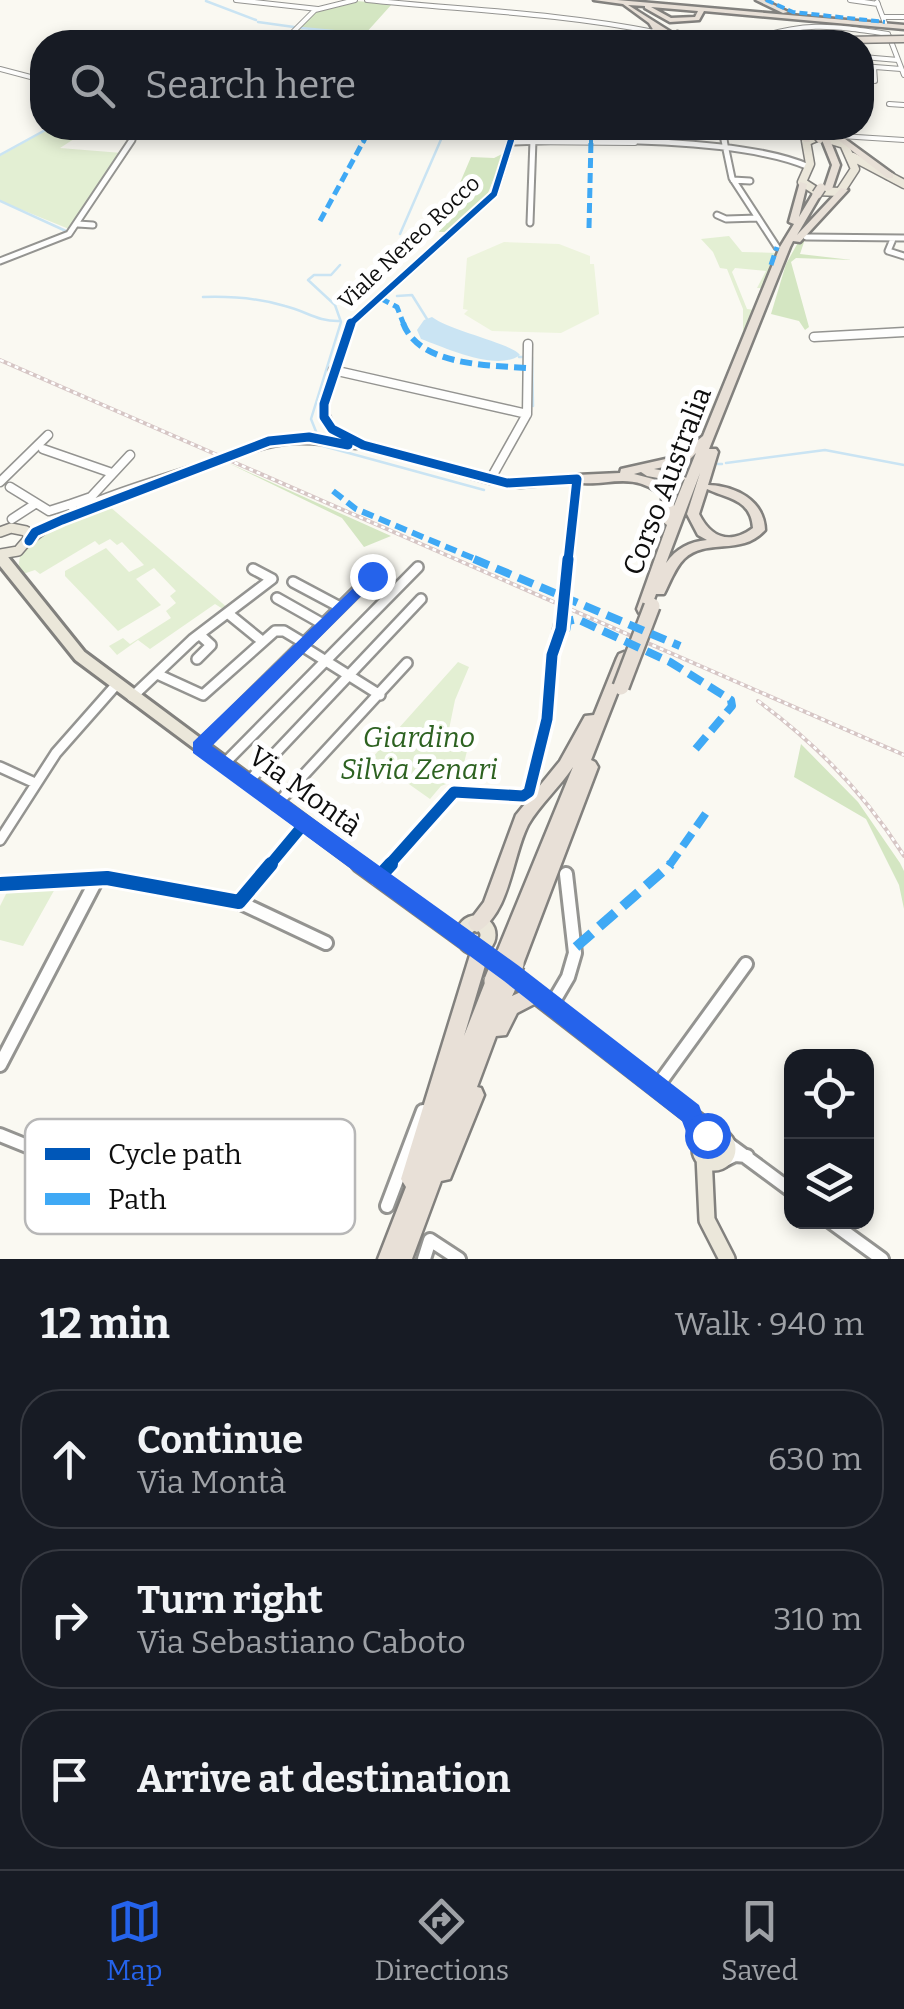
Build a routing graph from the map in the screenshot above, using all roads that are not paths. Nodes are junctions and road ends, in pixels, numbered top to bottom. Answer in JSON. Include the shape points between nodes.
{"nodes":[{"id":1,"x":236,"y":0,"type":"edge"},
{"id":2,"x":355,"y":0,"type":"edge"},
{"id":3,"x":367,"y":0,"type":"edge"},
{"id":4,"x":588,"y":0,"type":"edge"},
{"id":5,"x":597,"y":0,"type":"edge"},
{"id":6,"x":760,"y":0,"type":"edge"},
{"id":7,"x":850,"y":0,"type":"edge"},
{"id":8,"x":463,"y":1,"type":"edge"},
{"id":9,"x":646,"y":2,"type":"junction"},
{"id":10,"x":877,"y":2,"type":"edge"},
{"id":11,"x":626,"y":5,"type":"edge"},
{"id":12,"x":701,"y":5,"type":"edge"},
{"id":13,"x":450,"y":8,"type":"junction"},
{"id":14,"x":318,"y":9,"type":"junction"},
{"id":15,"x":740,"y":12,"type":"junction"},
{"id":16,"x":904,"y":17,"type":"edge"},
{"id":17,"x":835,"y":19,"type":"junction"},
{"id":18,"x":885,"y":22,"type":"junction"},
{"id":19,"x":904,"y":26,"type":"edge"},
{"id":20,"x":296,"y":30,"type":"edge"},
{"id":21,"x":632,"y":30,"type":"edge"},
{"id":22,"x":647,"y":30,"type":"edge"},
{"id":23,"x":665,"y":30,"type":"edge"},
{"id":24,"x":781,"y":30,"type":"edge"},
{"id":25,"x":862,"y":30,"type":"edge"},
{"id":26,"x":874,"y":32,"type":"edge"},
{"id":27,"x":888,"y":34,"type":"junction"},
{"id":28,"x":904,"y":38,"type":"edge"},
{"id":29,"x":874,"y":39,"type":"edge"},
{"id":30,"x":874,"y":39,"type":"edge"},
{"id":31,"x":895,"y":47,"type":"junction"},
{"id":32,"x":904,"y":48,"type":"edge"},
{"id":33,"x":874,"y":59,"type":"edge"},
{"id":34,"x":898,"y":60,"type":"junction"},
{"id":35,"x":874,"y":68,"type":"joint"},
{"id":36,"x":0,"y":69,"type":"edge"},
{"id":37,"x":902,"y":72,"type":"edge"},
{"id":38,"x":30,"y":77,"type":"edge"},
{"id":39,"x":875,"y":82,"type":"dead end"},
{"id":40,"x":889,"y":104,"type":"dead end"},
{"id":41,"x":904,"y":104,"type":"edge"},
{"id":42,"x":874,"y":138,"type":"edge"},
{"id":43,"x":874,"y":139,"type":"edge"},
{"id":44,"x":895,"y":139,"type":"junction"},
{"id":45,"x":132,"y":140,"type":"edge"},
{"id":46,"x":723,"y":140,"type":"edge"},
{"id":47,"x":815,"y":140,"type":"edge"},
{"id":48,"x":822,"y":140,"type":"edge"},
{"id":49,"x":830,"y":140,"type":"edge"},
{"id":50,"x":846,"y":140,"type":"edge"},
{"id":51,"x":904,"y":140,"type":"edge"},
{"id":52,"x":514,"y":142,"type":"joint"},
{"id":53,"x":532,"y":142,"type":"junction"},
{"id":54,"x":724,"y":149,"type":"junction"},
{"id":55,"x":810,"y":156,"type":"junction"},
{"id":56,"x":853,"y":157,"type":"junction"},
{"id":57,"x":794,"y":158,"type":"junction"},
{"id":58,"x":810,"y":167,"type":"junction"},
{"id":59,"x":855,"y":169,"type":"junction"},
{"id":60,"x":890,"y":176,"type":"junction"},
{"id":61,"x":733,"y":180,"type":"junction"},
{"id":62,"x":750,"y":180,"type":"dead end"},
{"id":63,"x":803,"y":184,"type":"junction"},
{"id":64,"x":904,"y":184,"type":"edge"},
{"id":65,"x":844,"y":190,"type":"junction"},
{"id":66,"x":717,"y":215,"type":"dead end"},
{"id":67,"x":758,"y":218,"type":"junction"},
{"id":68,"x":530,"y":223,"type":"dead end"},
{"id":69,"x":78,"y":224,"type":"junction"},
{"id":70,"x":93,"y":224,"type":"dead end"},
{"id":71,"x":772,"y":236,"type":"junction"},
{"id":72,"x":806,"y":238,"type":"dead end"},
{"id":73,"x":904,"y":238,"type":"edge"},
{"id":74,"x":892,"y":239,"type":"junction"},
{"id":75,"x":788,"y":241,"type":"junction"},
{"id":76,"x":777,"y":246,"type":"dead end"},
{"id":77,"x":904,"y":256,"type":"edge"},
{"id":78,"x":0,"y":261,"type":"edge"},
{"id":79,"x":904,"y":332,"type":"edge"},
{"id":80,"x":814,"y":337,"type":"dead end"},
{"id":81,"x":528,"y":344,"type":"dead end"},
{"id":82,"x":333,"y":370,"type":"junction"},
{"id":83,"x":528,"y":414,"type":"junction"},
{"id":84,"x":715,"y":422,"type":"junction"},
{"id":85,"x":332,"y":429,"type":"junction"},
{"id":86,"x":48,"y":435,"type":"dead end"},
{"id":87,"x":318,"y":438,"type":"junction"},
{"id":88,"x":345,"y":438,"type":"junction"},
{"id":89,"x":336,"y":443,"type":"junction"},
{"id":90,"x":363,"y":445,"type":"junction"},
{"id":91,"x":43,"y":449,"type":"dead end"},
{"id":92,"x":712,"y":450,"type":"junction"},
{"id":93,"x":236,"y":454,"type":"tunnel mouth"},
{"id":94,"x":130,"y":455,"type":"dead end"},
{"id":95,"x":218,"y":461,"type":"tunnel mouth"},
{"id":96,"x":631,"y":472,"type":"junction"},
{"id":97,"x":112,"y":473,"type":"junction"},
{"id":98,"x":578,"y":478,"type":"junction"},
{"id":99,"x":680,"y":478,"type":"dead end"},
{"id":100,"x":490,"y":480,"type":"junction"},
{"id":101,"x":0,"y":482,"type":"edge"},
{"id":102,"x":10,"y":488,"type":"dead end"},
{"id":103,"x":712,"y":488,"type":"dead end"},
{"id":104,"x":35,"y":504,"type":"junction"},
{"id":105,"x":71,"y":504,"type":"junction"},
{"id":106,"x":76,"y":514,"type":"junction"},
{"id":107,"x":12,"y":519,"type":"dead end"},
{"id":108,"x":2,"y":531,"type":"edge"},
{"id":109,"x":26,"y":535,"type":"junction"},
{"id":110,"x":728,"y":544,"type":"junction"},
{"id":111,"x":18,"y":551,"type":"junction"},
{"id":112,"x":0,"y":556,"type":"edge"},
{"id":113,"x":418,"y":566,"type":"dead end"},
{"id":114,"x":253,"y":568,"type":"dead end"},
{"id":115,"x":658,"y":571,"type":"junction"},
{"id":116,"x":12,"y":576,"type":"junction"},
{"id":117,"x":372,"y":576,"type":"dead end"},
{"id":118,"x":293,"y":582,"type":"dead end"},
{"id":119,"x":564,"y":596,"type":"dead end"},
{"id":120,"x":277,"y":598,"type":"dead end"},
{"id":121,"x":422,"y":600,"type":"dead end"},
{"id":122,"x":340,"y":607,"type":"junction"},
{"id":123,"x":648,"y":607,"type":"junction"},
{"id":124,"x":230,"y":614,"type":"junction"},
{"id":125,"x":562,"y":614,"type":"dead end"},
{"id":126,"x":323,"y":624,"type":"junction"},
{"id":127,"x":200,"y":635,"type":"junction"},
{"id":128,"x":262,"y":641,"type":"junction"},
{"id":129,"x":303,"y":645,"type":"junction"},
{"id":130,"x":624,"y":658,"type":"junction"},
{"id":131,"x":197,"y":660,"type":"dead end"},
{"id":132,"x":326,"y":661,"type":"junction"},
{"id":133,"x":407,"y":663,"type":"dead end"},
{"id":134,"x":157,"y":674,"type":"junction"},
{"id":135,"x":350,"y":676,"type":"junction"},
{"id":136,"x":116,"y":684,"type":"junction"},
{"id":137,"x":380,"y":695,"type":"junction"},
{"id":138,"x":132,"y":697,"type":"junction"},
{"id":139,"x":199,"y":747,"type":"junction"},
{"id":140,"x":223,"y":765,"type":"junction"},
{"id":141,"x":0,"y":767,"type":"edge"},
{"id":142,"x":35,"y":783,"type":"junction"},
{"id":143,"x":246,"y":783,"type":"junction"},
{"id":144,"x":276,"y":804,"type":"junction"},
{"id":145,"x":304,"y":824,"type":"junction"},
{"id":146,"x":0,"y":840,"type":"edge"},
{"id":147,"x":566,"y":874,"type":"dead end"},
{"id":148,"x":378,"y":876,"type":"junction"},
{"id":149,"x":97,"y":879,"type":"junction"},
{"id":150,"x":0,"y":884,"type":"edge"},
{"id":151,"x":239,"y":902,"type":"junction"},
{"id":152,"x":441,"y":922,"type":"junction"},
{"id":153,"x":473,"y":923,"type":"junction"},
{"id":154,"x":326,"y":943,"type":"dead end"},
{"id":155,"x":476,"y":945,"type":"junction"},
{"id":156,"x":746,"y":964,"type":"dead end"},
{"id":157,"x":506,"y":973,"type":"junction"},
{"id":158,"x":463,"y":1000,"type":"junction"},
{"id":159,"x":544,"y":1000,"type":"junction"},
{"id":160,"x":0,"y":1064,"type":"edge"},
{"id":161,"x":656,"y":1088,"type":"junction"},
{"id":162,"x":0,"y":1135,"type":"edge"},
{"id":163,"x":25,"y":1145,"type":"edge"},
{"id":164,"x":714,"y":1153,"type":"junction"},
{"id":165,"x":784,"y":1185,"type":"edge"},
{"id":166,"x":386,"y":1206,"type":"dead end"},
{"id":167,"x":419,"y":1212,"type":"junction"},
{"id":168,"x":840,"y":1229,"type":"edge"},
{"id":169,"x":399,"y":1234,"type":"junction"},
{"id":170,"x":389,"y":1259,"type":"edge"},
{"id":171,"x":401,"y":1259,"type":"edge"},
{"id":172,"x":424,"y":1259,"type":"edge"},
{"id":173,"x":459,"y":1259,"type":"edge"},
{"id":174,"x":727,"y":1259,"type":"edge"},
{"id":175,"x":880,"y":1259,"type":"edge"}],
"edges":[{"from":1,"to":14,"type":"street"},
{"from":2,"to":14,"type":"street"},
{"from":3,"to":13,"type":"street"},
{"from":4,"to":12,"type":"highway","via":[[643,6],[676,21],[695,20]]},
{"from":5,"to":15,"type":"highway"},
{"from":6,"to":17,"type":"highway"},
{"from":7,"to":10,"type":"street"},
{"from":8,"to":13,"type":"street"},
{"from":9,"to":11,"type":"highway"},
{"from":9,"to":12,"type":"highway"},
{"from":9,"to":17,"type":"highway"},
{"from":10,"to":18,"type":"street"},
{"from":11,"to":22,"type":"highway"},
{"from":11,"to":23,"type":"highway"},
{"from":12,"to":15,"type":"highway","via":[[696,18],[662,13],[676,8]]},
{"from":13,"to":21,"type":"street","via":[[579,18]]},
{"from":14,"to":20,"type":"street"},
{"from":15,"to":19,"type":"highway"},
{"from":16,"to":18,"type":"street"},
{"from":17,"to":19,"type":"highway"},
{"from":18,"to":27,"type":"street"},
{"from":24,"to":25,"type":"street","via":[[822,24]]},
{"from":26,"to":27,"type":"street"},
{"from":27,"to":31,"type":"street"},
{"from":28,"to":29,"type":"highway","bridge":true},
{"from":28,"to":30,"type":"highway","bridge":true},
{"from":31,"to":32,"type":"street"},
{"from":31,"to":34,"type":"street"},
{"from":33,"to":34,"type":"street"},
{"from":34,"to":37,"type":"street"},
{"from":35,"to":37,"type":"street"},
{"from":35,"to":39,"type":"street"},
{"from":36,"to":38,"type":"street"},
{"from":40,"to":41,"type":"street"},
{"from":42,"to":44,"type":"street"},
{"from":43,"to":44,"type":"street"},
{"from":44,"to":51,"type":"street"},
{"from":45,"to":69,"type":"street"},
{"from":46,"to":54,"type":"street"},
{"from":47,"to":55,"type":"main road"},
{"from":48,"to":75,"type":"highway","name":"Corso Australia","via":[[836,165]]},
{"from":49,"to":60,"type":"highway"},
{"from":50,"to":56,"type":"main road"},
{"from":52,"to":53,"type":"street"},
{"from":52,"to":82,"type":"street","name":"Viale Nereo Rocco","via":[[494,194],[348,326]]},
{"from":53,"to":54,"type":"street"},
{"from":53,"to":68,"type":"street"},
{"from":54,"to":57,"type":"street"},
{"from":54,"to":61,"type":"street"},
{"from":55,"to":57,"type":"street"},
{"from":55,"to":58,"type":"main road"},
{"from":56,"to":59,"type":"main road"},
{"from":56,"to":60,"type":"main road"},
{"from":57,"to":58,"type":"street"},
{"from":58,"to":63,"type":"main road"},
{"from":59,"to":60,"type":"main road","via":[[871,167]]},
{"from":59,"to":65,"type":"main road"},
{"from":60,"to":64,"type":"main road"},
{"from":61,"to":62,"type":"street"},
{"from":61,"to":67,"type":"street"},
{"from":63,"to":65,"type":"main road","via":[[823,193]]},
{"from":63,"to":75,"type":"highway"},
{"from":65,"to":75,"type":"highway"},
{"from":66,"to":67,"type":"street"},
{"from":67,"to":71,"type":"street"},
{"from":69,"to":70,"type":"street"},
{"from":69,"to":78,"type":"street","via":[[66,236]]},
{"from":71,"to":75,"type":"street"},
{"from":71,"to":76,"type":"street"},
{"from":72,"to":74,"type":"street"},
{"from":73,"to":74,"type":"street"},
{"from":74,"to":77,"type":"street","via":[[888,251]]},
{"from":75,"to":84,"type":"highway","name":"Corso Australia"},
{"from":75,"to":92,"type":"highway","name":"Corso Australia"},
{"from":79,"to":80,"type":"street"},
{"from":81,"to":83,"type":"street"},
{"from":82,"to":83,"type":"street"},
{"from":82,"to":85,"type":"street","name":"Viale Nereo Rocco","via":[[323,410]]},
{"from":83,"to":100,"type":"street"},
{"from":84,"to":96,"type":"highway","via":[[687,457]]},
{"from":84,"to":115,"type":"highway","name":"Corso Australia"},
{"from":85,"to":87,"type":"street"},
{"from":85,"to":88,"type":"street"},
{"from":86,"to":101,"type":"street"},
{"from":87,"to":88,"type":"street"},
{"from":87,"to":89,"type":"street"},
{"from":87,"to":93,"type":"street","via":[[280,439]]},
{"from":88,"to":89,"type":"street"},
{"from":88,"to":90,"type":"street"},
{"from":89,"to":90,"type":"street"},
{"from":90,"to":100,"type":"street"},
{"from":91,"to":97,"type":"street"},
{"from":92,"to":110,"type":"highway","via":[[694,520],[702,532]]},
{"from":92,"to":123,"type":"highway","name":"Corso Australia"},
{"from":94,"to":97,"type":"street"},
{"from":95,"to":106,"type":"street"},
{"from":96,"to":98,"type":"highway"},
{"from":96,"to":99,"type":"highway"},
{"from":97,"to":105,"type":"street","via":[[92,497]]},
{"from":98,"to":100,"type":"street"},
{"from":98,"to":115,"type":"highway","via":[[643,479],[666,492],[670,510]]},
{"from":98,"to":119,"type":"street"},
{"from":102,"to":104,"type":"street"},
{"from":103,"to":110,"type":"highway","via":[[744,498],[759,514],[758,533]]},
{"from":104,"to":105,"type":"street","via":[[53,510]]},
{"from":104,"to":107,"type":"street"},
{"from":105,"to":106,"type":"street"},
{"from":106,"to":109,"type":"street"},
{"from":108,"to":109,"type":"main road"},
{"from":109,"to":111,"type":"main road"},
{"from":110,"to":123,"type":"highway","via":[[683,552]]},
{"from":111,"to":112,"type":"main road","name":"Via Montà"},
{"from":111,"to":116,"type":"main road"},
{"from":112,"to":116,"type":"main road","name":"Via Montà"},
{"from":113,"to":132,"type":"street"},
{"from":114,"to":124,"type":"street","via":[[272,579]]},
{"from":115,"to":123,"type":"highway","name":"Corso Australia"},
{"from":116,"to":136,"type":"main road","name":"Via Montà","via":[[68,643]]},
{"from":117,"to":122,"type":"street"},
{"from":118,"to":122,"type":"street"},
{"from":120,"to":126,"type":"street"},
{"from":121,"to":135,"type":"street"},
{"from":122,"to":126,"type":"street"},
{"from":123,"to":130,"type":"highway","name":"Corso Australia","bridge":true},
{"from":123,"to":157,"type":"highway","name":"Corso Australia","bridge":true},
{"from":124,"to":127,"type":"street"},
{"from":124,"to":128,"type":"street"},
{"from":125,"to":148,"type":"street","via":[[529,792],[460,790]]},
{"from":126,"to":129,"type":"street"},
{"from":127,"to":131,"type":"street","via":[[211,645]]},
{"from":127,"to":134,"type":"street"},
{"from":128,"to":129,"type":"street","via":[[276,630]]},
{"from":128,"to":134,"type":"street","via":[[208,694],[198,696]]},
{"from":129,"to":132,"type":"street"},
{"from":129,"to":139,"type":"street"},
{"from":130,"to":153,"type":"highway","via":[[566,766],[522,820],[492,907]]},
{"from":130,"to":157,"type":"highway","name":"Corso Australia"},
{"from":132,"to":135,"type":"street"},
{"from":132,"to":140,"type":"street"},
{"from":133,"to":137,"type":"street"},
{"from":134,"to":138,"type":"street"},
{"from":135,"to":137,"type":"street"},
{"from":135,"to":143,"type":"street"},
{"from":136,"to":138,"type":"main road","name":"Via Montà"},
{"from":136,"to":142,"type":"street"},
{"from":137,"to":144,"type":"street"},
{"from":138,"to":139,"type":"main road","name":"Via Montà"},
{"from":139,"to":140,"type":"main road","name":"Via Montà"},
{"from":140,"to":143,"type":"main road","name":"Via Montà"},
{"from":141,"to":142,"type":"street"},
{"from":142,"to":146,"type":"street"},
{"from":143,"to":144,"type":"main road","name":"Via Montà"},
{"from":144,"to":145,"type":"main road","name":"Via Montà"},
{"from":145,"to":148,"type":"main road","name":"Via Montà"},
{"from":145,"to":151,"type":"street"},
{"from":147,"to":159,"type":"street","via":[[576,947],[561,991]]},
{"from":148,"to":152,"type":"main road","name":"Via Montà"},
{"from":149,"to":150,"type":"street"},
{"from":149,"to":151,"type":"street"},
{"from":149,"to":160,"type":"street"},
{"from":151,"to":154,"type":"street"},
{"from":152,"to":153,"type":"main road"},
{"from":152,"to":155,"type":"main road","name":"Via Montà"},
{"from":153,"to":155,"type":"main road","via":[[463,933]]},
{"from":153,"to":155,"type":"main road","name":"Via Montà","via":[[486,929]]},
{"from":155,"to":157,"type":"main road","name":"Via Montà"},
{"from":155,"to":158,"type":"highway"},
{"from":156,"to":161,"type":"street"},
{"from":157,"to":159,"type":"main road","name":"Via Montà"},
{"from":157,"to":167,"type":"highway"},
{"from":157,"to":169,"type":"highway"},
{"from":158,"to":166,"type":"street"},
{"from":158,"to":169,"type":"highway"},
{"from":159,"to":161,"type":"main road","name":"Via Montà"},
{"from":159,"to":167,"type":"highway","via":[[516,1002],[502,1018],[451,1154]]},
{"from":161,"to":164,"type":"main road","name":"Via Montà","via":[[691,1113]]},
{"from":162,"to":163,"type":"street"},
{"from":164,"to":165,"type":"street","via":[[746,1156]]},
{"from":164,"to":174,"type":"main road","name":"Via Montà","via":[[707,1220]]},
{"from":167,"to":171,"type":"highway"},
{"from":168,"to":175,"type":"street"},
{"from":169,"to":170,"type":"highway"},
{"from":172,"to":173,"type":"street","via":[[430,1240]]}]}
